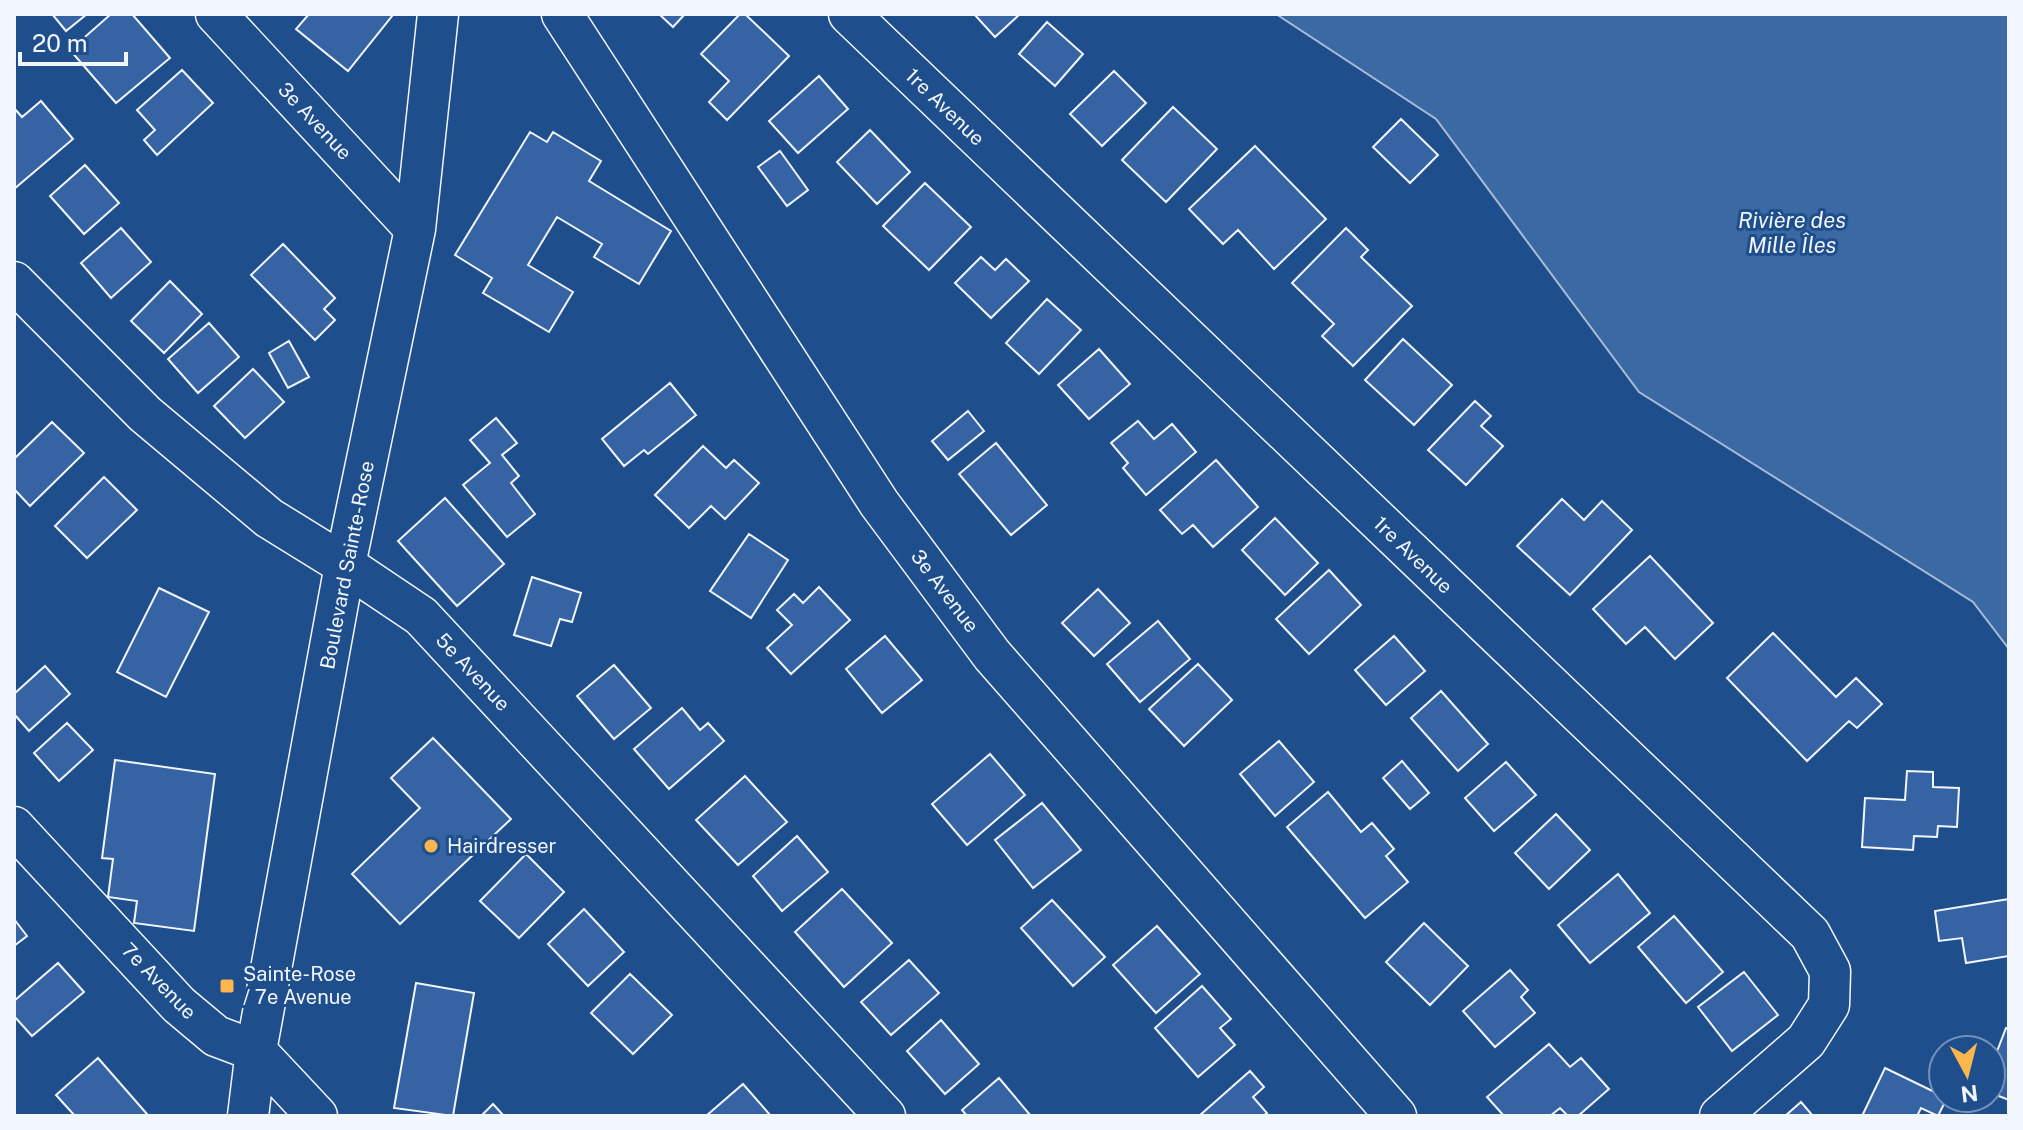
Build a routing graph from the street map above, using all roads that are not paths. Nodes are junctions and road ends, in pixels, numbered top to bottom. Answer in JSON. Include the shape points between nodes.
{"nodes":[{"id":1,"x":216,"y":14,"type":"edge"},
{"id":2,"x":438,"y":14,"type":"edge"},
{"id":3,"x":562,"y":14,"type":"edge"},
{"id":4,"x":849,"y":14,"type":"edge"},
{"id":5,"x":415,"y":229,"type":"junction"},
{"id":6,"x":14,"y":282,"type":"edge"},
{"id":7,"x":345,"y":565,"type":"junction"},
{"id":8,"x":14,"y":827,"type":"edge"},
{"id":9,"x":256,"y":1051,"type":"junction"},
{"id":10,"x":248,"y":1116,"type":"edge"},
{"id":11,"x":317,"y":1116,"type":"edge"},
{"id":12,"x":885,"y":1116,"type":"edge"},
{"id":13,"x":1396,"y":1116,"type":"edge"},
{"id":14,"x":1720,"y":1116,"type":"edge"}],
"edges":[{"from":1,"to":5,"type":"street","name":"3e Avenue"},
{"from":2,"to":5,"type":"street","name":"Boulevard Sainte-Rose"},
{"from":3,"to":13,"type":"street","name":"3e Avenue","via":[[879,503],[992,655]]},
{"from":4,"to":14,"type":"street","name":"1re Avenue","via":[[1810,934],[1830,971],[1829,1005],[1806,1041]]},
{"from":5,"to":7,"type":"street","name":"Boulevard Sainte-Rose"},
{"from":6,"to":7,"type":"street","name":"5e Avenue","via":[[145,414],[269,518]]},
{"from":7,"to":9,"type":"street","name":"Boulevard Sainte-Rose"},
{"from":7,"to":12,"type":"street","name":"5e Avenue","via":[[421,616]]},
{"from":8,"to":9,"type":"street","name":"7e Avenue","via":[[179,1005],[216,1036]]},
{"from":9,"to":10,"type":"street","name":"Boulevard Sainte-Rose"},
{"from":9,"to":11,"type":"street","name":"7e Avenue"}]}
